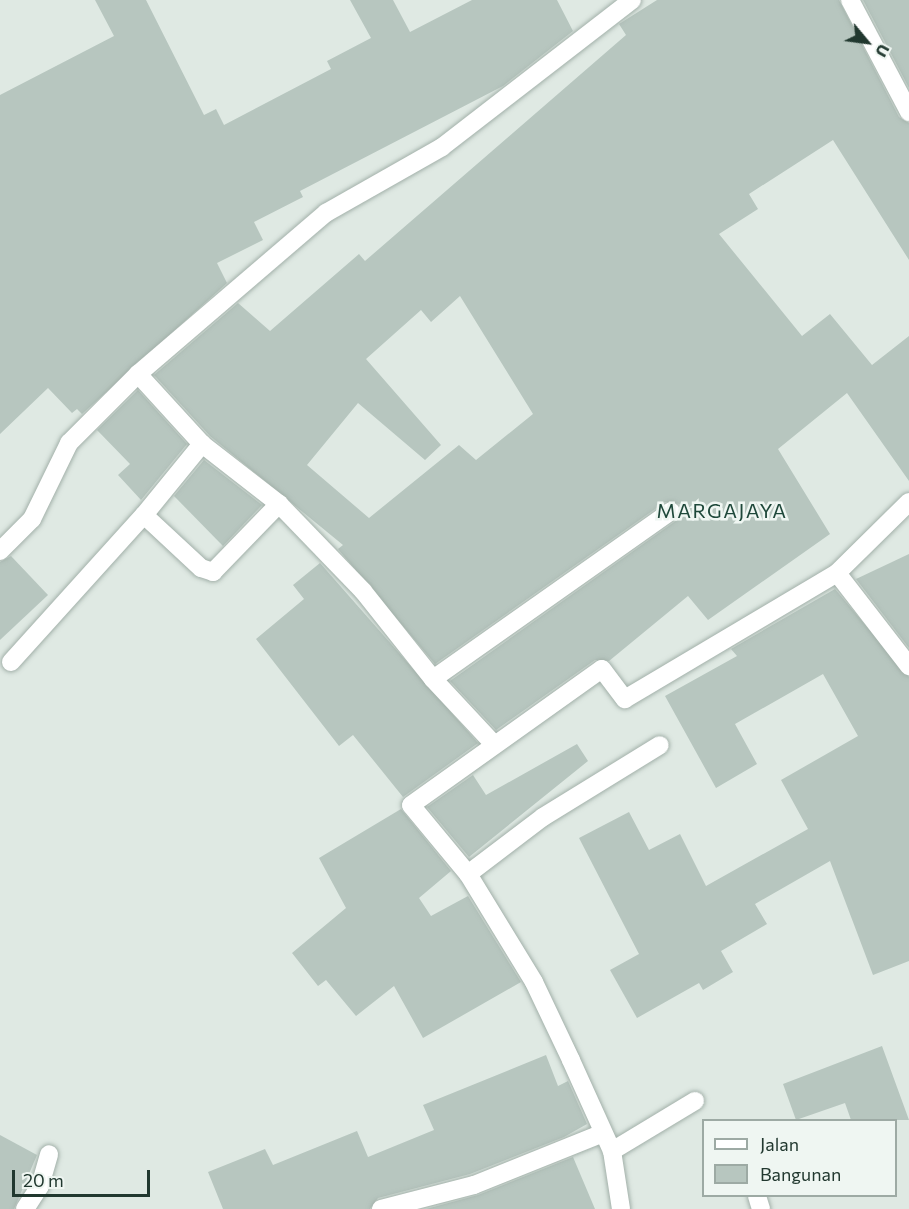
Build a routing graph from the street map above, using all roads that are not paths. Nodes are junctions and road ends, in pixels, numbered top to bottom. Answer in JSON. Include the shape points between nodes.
{"nodes":[{"id":1,"x":632,"y":0,"type":"edge"},
{"id":2,"x":850,"y":0,"type":"edge"},
{"id":3,"x":909,"y":112,"type":"edge"},
{"id":4,"x":138,"y":374,"type":"junction"},
{"id":5,"x":202,"y":444,"type":"junction"},
{"id":6,"x":909,"y":502,"type":"edge"},
{"id":7,"x":279,"y":504,"type":"junction"},
{"id":8,"x":671,"y":512,"type":"dead end"},
{"id":9,"x":144,"y":515,"type":"junction"},
{"id":10,"x":0,"y":551,"type":"edge"},
{"id":11,"x":837,"y":573,"type":"junction"},
{"id":12,"x":11,"y":662,"type":"dead end"},
{"id":13,"x":909,"y":666,"type":"edge"},
{"id":14,"x":433,"y":679,"type":"junction"},
{"id":15,"x":492,"y":742,"type":"junction"},
{"id":16,"x":660,"y":746,"type":"dead end"},
{"id":17,"x":468,"y":874,"type":"junction"},
{"id":18,"x":695,"y":1101,"type":"dead end"},
{"id":19,"x":601,"y":1134,"type":"junction"},
{"id":20,"x":612,"y":1151,"type":"junction"},
{"id":21,"x":49,"y":1154,"type":"dead end"},
{"id":22,"x":25,"y":1209,"type":"edge"},
{"id":23,"x":381,"y":1209,"type":"edge"},
{"id":24,"x":621,"y":1209,"type":"edge"}],
"edges":[{"from":1,"to":4,"type":"street","via":[[442,147],[326,213]]},
{"from":2,"to":3,"type":"street"},
{"from":4,"to":5,"type":"street"},
{"from":4,"to":10,"type":"street","via":[[69,443],[32,519]]},
{"from":5,"to":7,"type":"street"},
{"from":5,"to":9,"type":"street"},
{"from":6,"to":11,"type":"street"},
{"from":7,"to":9,"type":"street","via":[[213,572],[201,568]]},
{"from":7,"to":14,"type":"street","via":[[363,591]]},
{"from":8,"to":14,"type":"street"},
{"from":9,"to":12,"type":"street"},
{"from":11,"to":13,"type":"street"},
{"from":11,"to":15,"type":"street","via":[[626,699],[602,669]]},
{"from":14,"to":15,"type":"street"},
{"from":15,"to":17,"type":"street","via":[[411,805]]},
{"from":16,"to":17,"type":"street","via":[[543,817]]},
{"from":17,"to":19,"type":"street","via":[[534,982]]},
{"from":18,"to":20,"type":"street"},
{"from":19,"to":20,"type":"street"},
{"from":19,"to":23,"type":"street","via":[[474,1185]]},
{"from":20,"to":24,"type":"street"},
{"from":21,"to":22,"type":"street","via":[[40,1185]]}]}
